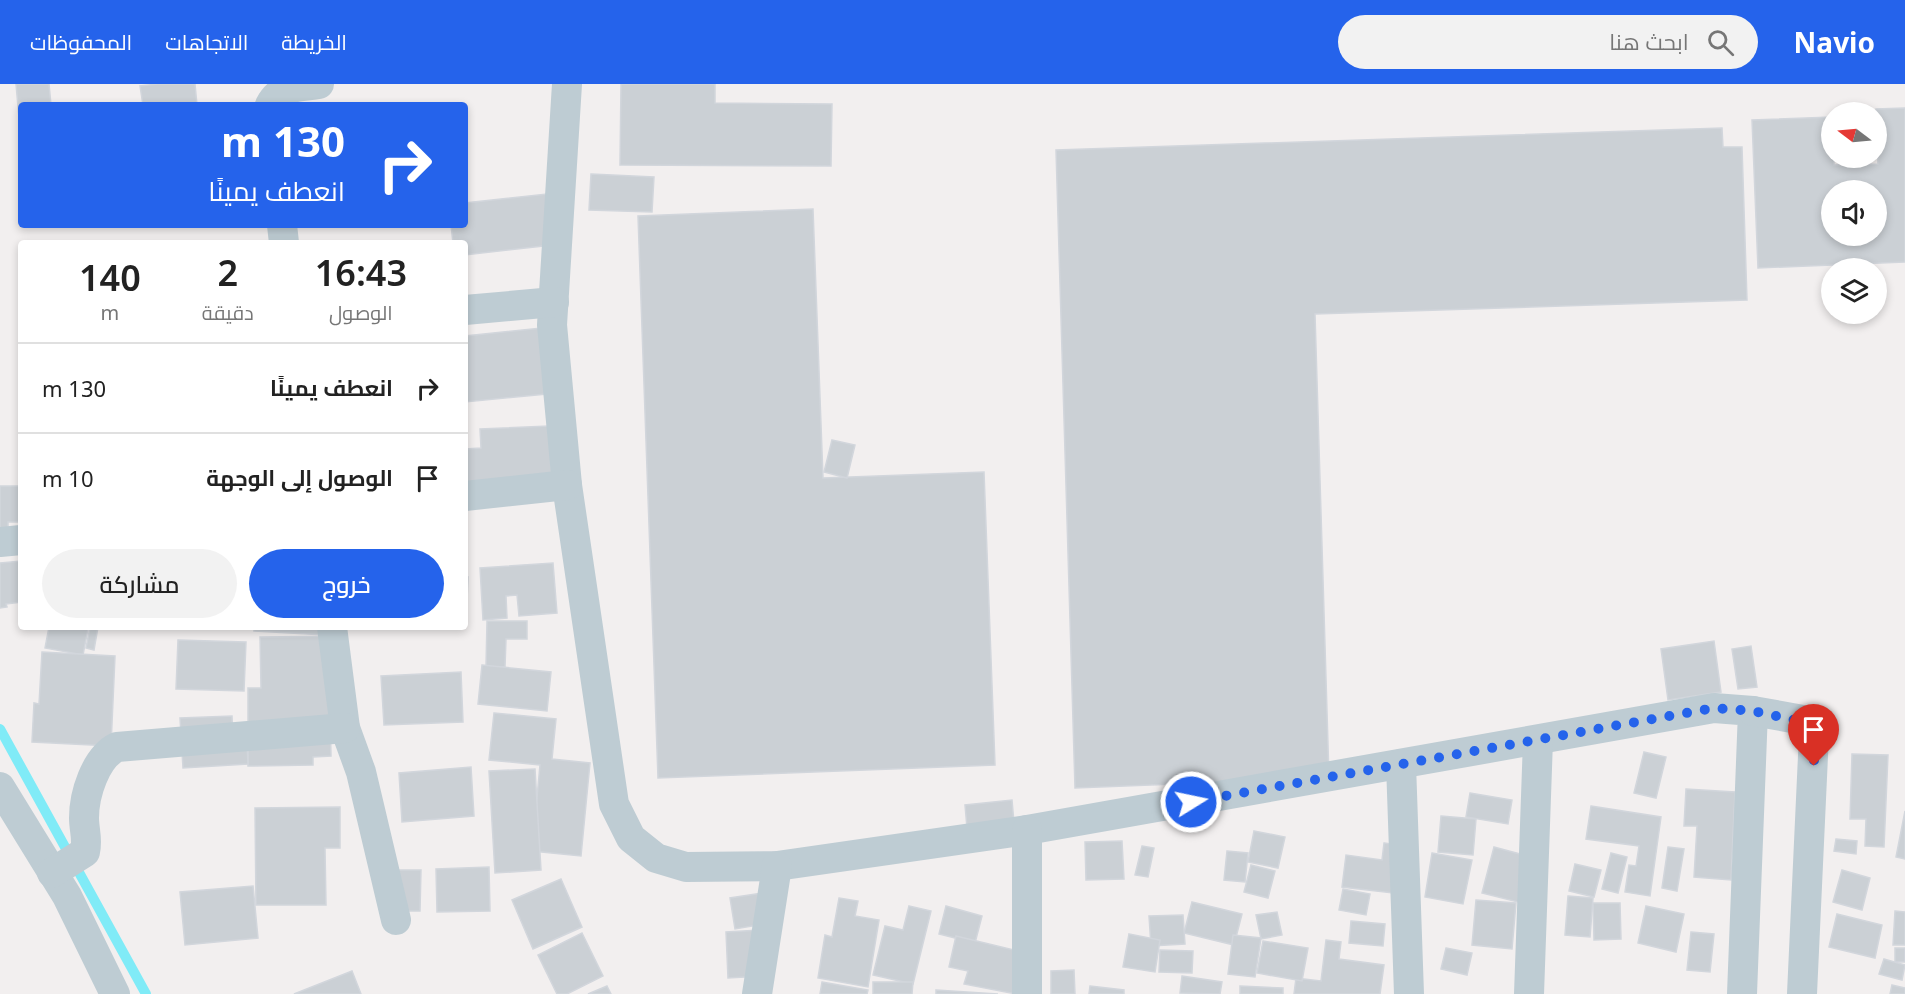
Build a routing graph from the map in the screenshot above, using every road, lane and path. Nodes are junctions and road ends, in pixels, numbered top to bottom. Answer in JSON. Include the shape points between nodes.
{"nodes":[{"id":1,"x":320,"y":84,"type":"edge"},
{"id":2,"x":567,"y":84,"type":"edge"},
{"id":3,"x":272,"y":102,"type":"edge"},
{"id":4,"x":554,"y":302,"type":"junction"},
{"id":5,"x":468,"y":310,"type":"edge"},
{"id":6,"x":567,"y":485,"type":"junction"},
{"id":7,"x":468,"y":496,"type":"edge"},
{"id":8,"x":18,"y":540,"type":"edge"},
{"id":9,"x":0,"y":542,"type":"edge"},
{"id":10,"x":332,"y":630,"type":"edge"},
{"id":11,"x":1753,"y":711,"type":"junction"},
{"id":12,"x":345,"y":728,"type":"junction"},
{"id":13,"x":1538,"y":740,"type":"junction"},
{"id":14,"x":1401,"y":764,"type":"junction"},
{"id":15,"x":0,"y":787,"type":"edge"},
{"id":16,"x":1027,"y":830,"type":"junction"},
{"id":17,"x":777,"y":866,"type":"junction"},
{"id":18,"x":52,"y":873,"type":"junction"},
{"id":19,"x":396,"y":921,"type":"dead end"},
{"id":20,"x":115,"y":994,"type":"edge"},
{"id":21,"x":757,"y":994,"type":"edge"},
{"id":22,"x":1027,"y":994,"type":"edge"},
{"id":23,"x":1409,"y":994,"type":"edge"},
{"id":24,"x":1529,"y":994,"type":"edge"},
{"id":25,"x":1742,"y":994,"type":"edge"},
{"id":26,"x":1802,"y":994,"type":"edge"}],
"edges":[{"from":1,"to":3,"type":"street","via":[[286,88]]},
{"from":2,"to":4,"type":"street"},
{"from":4,"to":5,"type":"street"},
{"from":4,"to":6,"type":"street","via":[[552,325]]},
{"from":6,"to":7,"type":"street"},
{"from":6,"to":17,"type":"street","via":[[614,804],[631,838],[656,858],[686,867]]},
{"from":8,"to":9,"type":"street"},
{"from":10,"to":12,"type":"street"},
{"from":11,"to":13,"type":"street","via":[[1714,708]]},
{"from":11,"to":25,"type":"street"},
{"from":11,"to":26,"type":"street","via":[[1803,720],[1813,727]]},
{"from":12,"to":18,"type":"street","via":[[117,747],[108,751],[100,762],[84,810],[86,852]]},
{"from":12,"to":19,"type":"street","via":[[361,772]]},
{"from":13,"to":14,"type":"street"},
{"from":13,"to":24,"type":"street"},
{"from":14,"to":16,"type":"street"},
{"from":14,"to":23,"type":"street"},
{"from":15,"to":18,"type":"street"},
{"from":16,"to":17,"type":"street"},
{"from":16,"to":22,"type":"street"},
{"from":17,"to":21,"type":"street"},
{"from":18,"to":20,"type":"street"}]}
